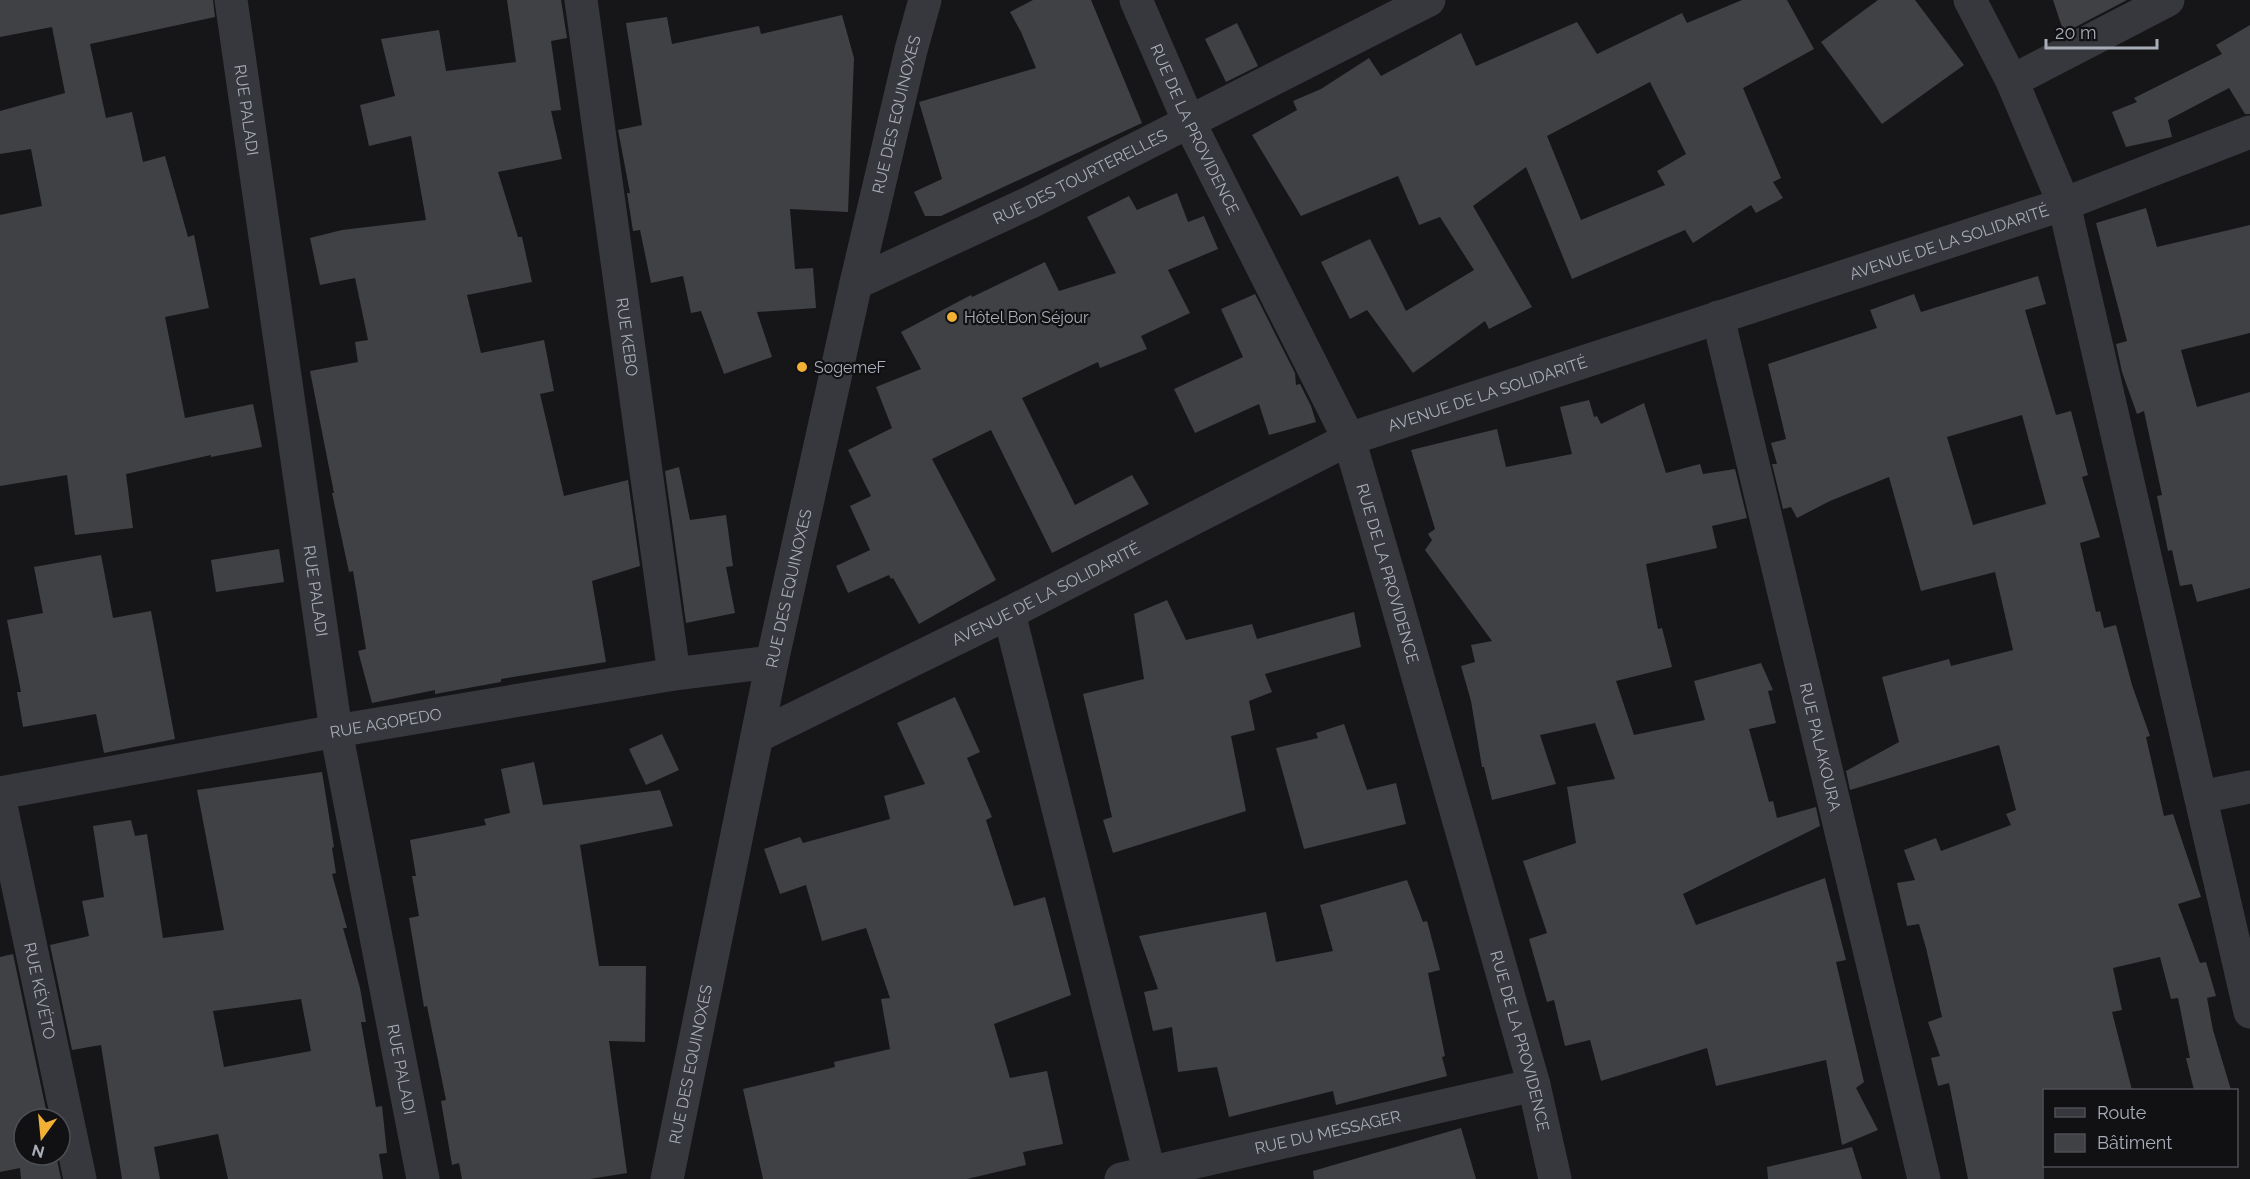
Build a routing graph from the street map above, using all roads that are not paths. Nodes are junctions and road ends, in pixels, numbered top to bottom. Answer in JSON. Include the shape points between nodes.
{"nodes":[{"id":1,"x":231,"y":0,"type":"edge"},
{"id":2,"x":581,"y":0,"type":"edge"},
{"id":3,"x":925,"y":0,"type":"edge"},
{"id":4,"x":1136,"y":0,"type":"edge"},
{"id":5,"x":1429,"y":0,"type":"edge"},
{"id":6,"x":1970,"y":0,"type":"edge"},
{"id":7,"x":2168,"y":0,"type":"edge"},
{"id":8,"x":2012,"y":81,"type":"junction"},
{"id":9,"x":1189,"y":122,"type":"junction"},
{"id":10,"x":2250,"y":132,"type":"edge"},
{"id":11,"x":2064,"y":204,"type":"junction"},
{"id":12,"x":856,"y":283,"type":"junction"},
{"id":13,"x":1718,"y":317,"type":"junction"},
{"id":14,"x":1348,"y":439,"type":"junction"},
{"id":15,"x":1009,"y":613,"type":"junction"},
{"id":16,"x":772,"y":662,"type":"junction"},
{"id":17,"x":674,"y":674,"type":"junction"},
{"id":18,"x":336,"y":731,"type":"junction"},
{"id":19,"x":758,"y":736,"type":"junction"},
{"id":20,"x":2250,"y":787,"type":"edge"},
{"id":21,"x":0,"y":793,"type":"edge"},
{"id":22,"x":2200,"y":797,"type":"junction"},
{"id":23,"x":0,"y":801,"type":"edge"},
{"id":24,"x":2250,"y":1012,"type":"edge"},
{"id":25,"x":1534,"y":1085,"type":"junction"},
{"id":26,"x":1135,"y":1175,"type":"edge"},
{"id":27,"x":80,"y":1179,"type":"edge"},
{"id":28,"x":423,"y":1179,"type":"edge"},
{"id":29,"x":667,"y":1179,"type":"edge"},
{"id":30,"x":1555,"y":1179,"type":"edge"},
{"id":31,"x":1924,"y":1179,"type":"edge"}],
"edges":[{"from":1,"to":18,"type":"street","name":"RUE PALADI"},
{"from":2,"to":17,"type":"street","name":"RUE KEBO"},
{"from":3,"to":12,"type":"street","name":"RUE DES EQUINOXES"},
{"from":4,"to":9,"type":"street","name":"RUE DE LA PROVIDENCE"},
{"from":5,"to":9,"type":"street","name":"RUE DES TOURTERELLES"},
{"from":6,"to":8,"type":"street"},
{"from":7,"to":8,"type":"street"},
{"from":8,"to":11,"type":"street"},
{"from":9,"to":12,"type":"street","name":"RUE DES TOURTERELLES"},
{"from":9,"to":14,"type":"street","name":"RUE DE LA PROVIDENCE"},
{"from":10,"to":11,"type":"street","name":"AVENUE DE LA SOLIDARITÉ"},
{"from":11,"to":13,"type":"street","name":"AVENUE DE LA SOLIDARITÉ"},
{"from":11,"to":22,"type":"street"},
{"from":12,"to":16,"type":"street","name":"RUE DES EQUINOXES"},
{"from":13,"to":14,"type":"street","name":"AVENUE DE LA SOLIDARITÉ"},
{"from":13,"to":31,"type":"street","name":"RUE PALAKOURA"},
{"from":14,"to":15,"type":"street","name":"AVENUE DE LA SOLIDARITÉ"},
{"from":14,"to":25,"type":"street","name":"RUE DE LA PROVIDENCE"},
{"from":15,"to":19,"type":"street","name":"AVENUE DE LA SOLIDARITÉ"},
{"from":15,"to":26,"type":"street"},
{"from":16,"to":17,"type":"street","name":"RUE AGOPEDO"},
{"from":16,"to":19,"type":"street","name":"RUE DES EQUINOXES"},
{"from":17,"to":18,"type":"street","name":"RUE AGOPEDO"},
{"from":18,"to":21,"type":"street","name":"RUE AGOPEDO"},
{"from":18,"to":28,"type":"street","name":"RUE PALADI"},
{"from":19,"to":29,"type":"street","name":"RUE DES EQUINOXES"},
{"from":20,"to":22,"type":"street"},
{"from":22,"to":24,"type":"street"},
{"from":23,"to":27,"type":"street","name":"RUE KÉVÉTO"},
{"from":25,"to":26,"type":"street","name":"RUE DU MESSAGER"},
{"from":25,"to":30,"type":"street","name":"RUE DE LA PROVIDENCE"}]}
